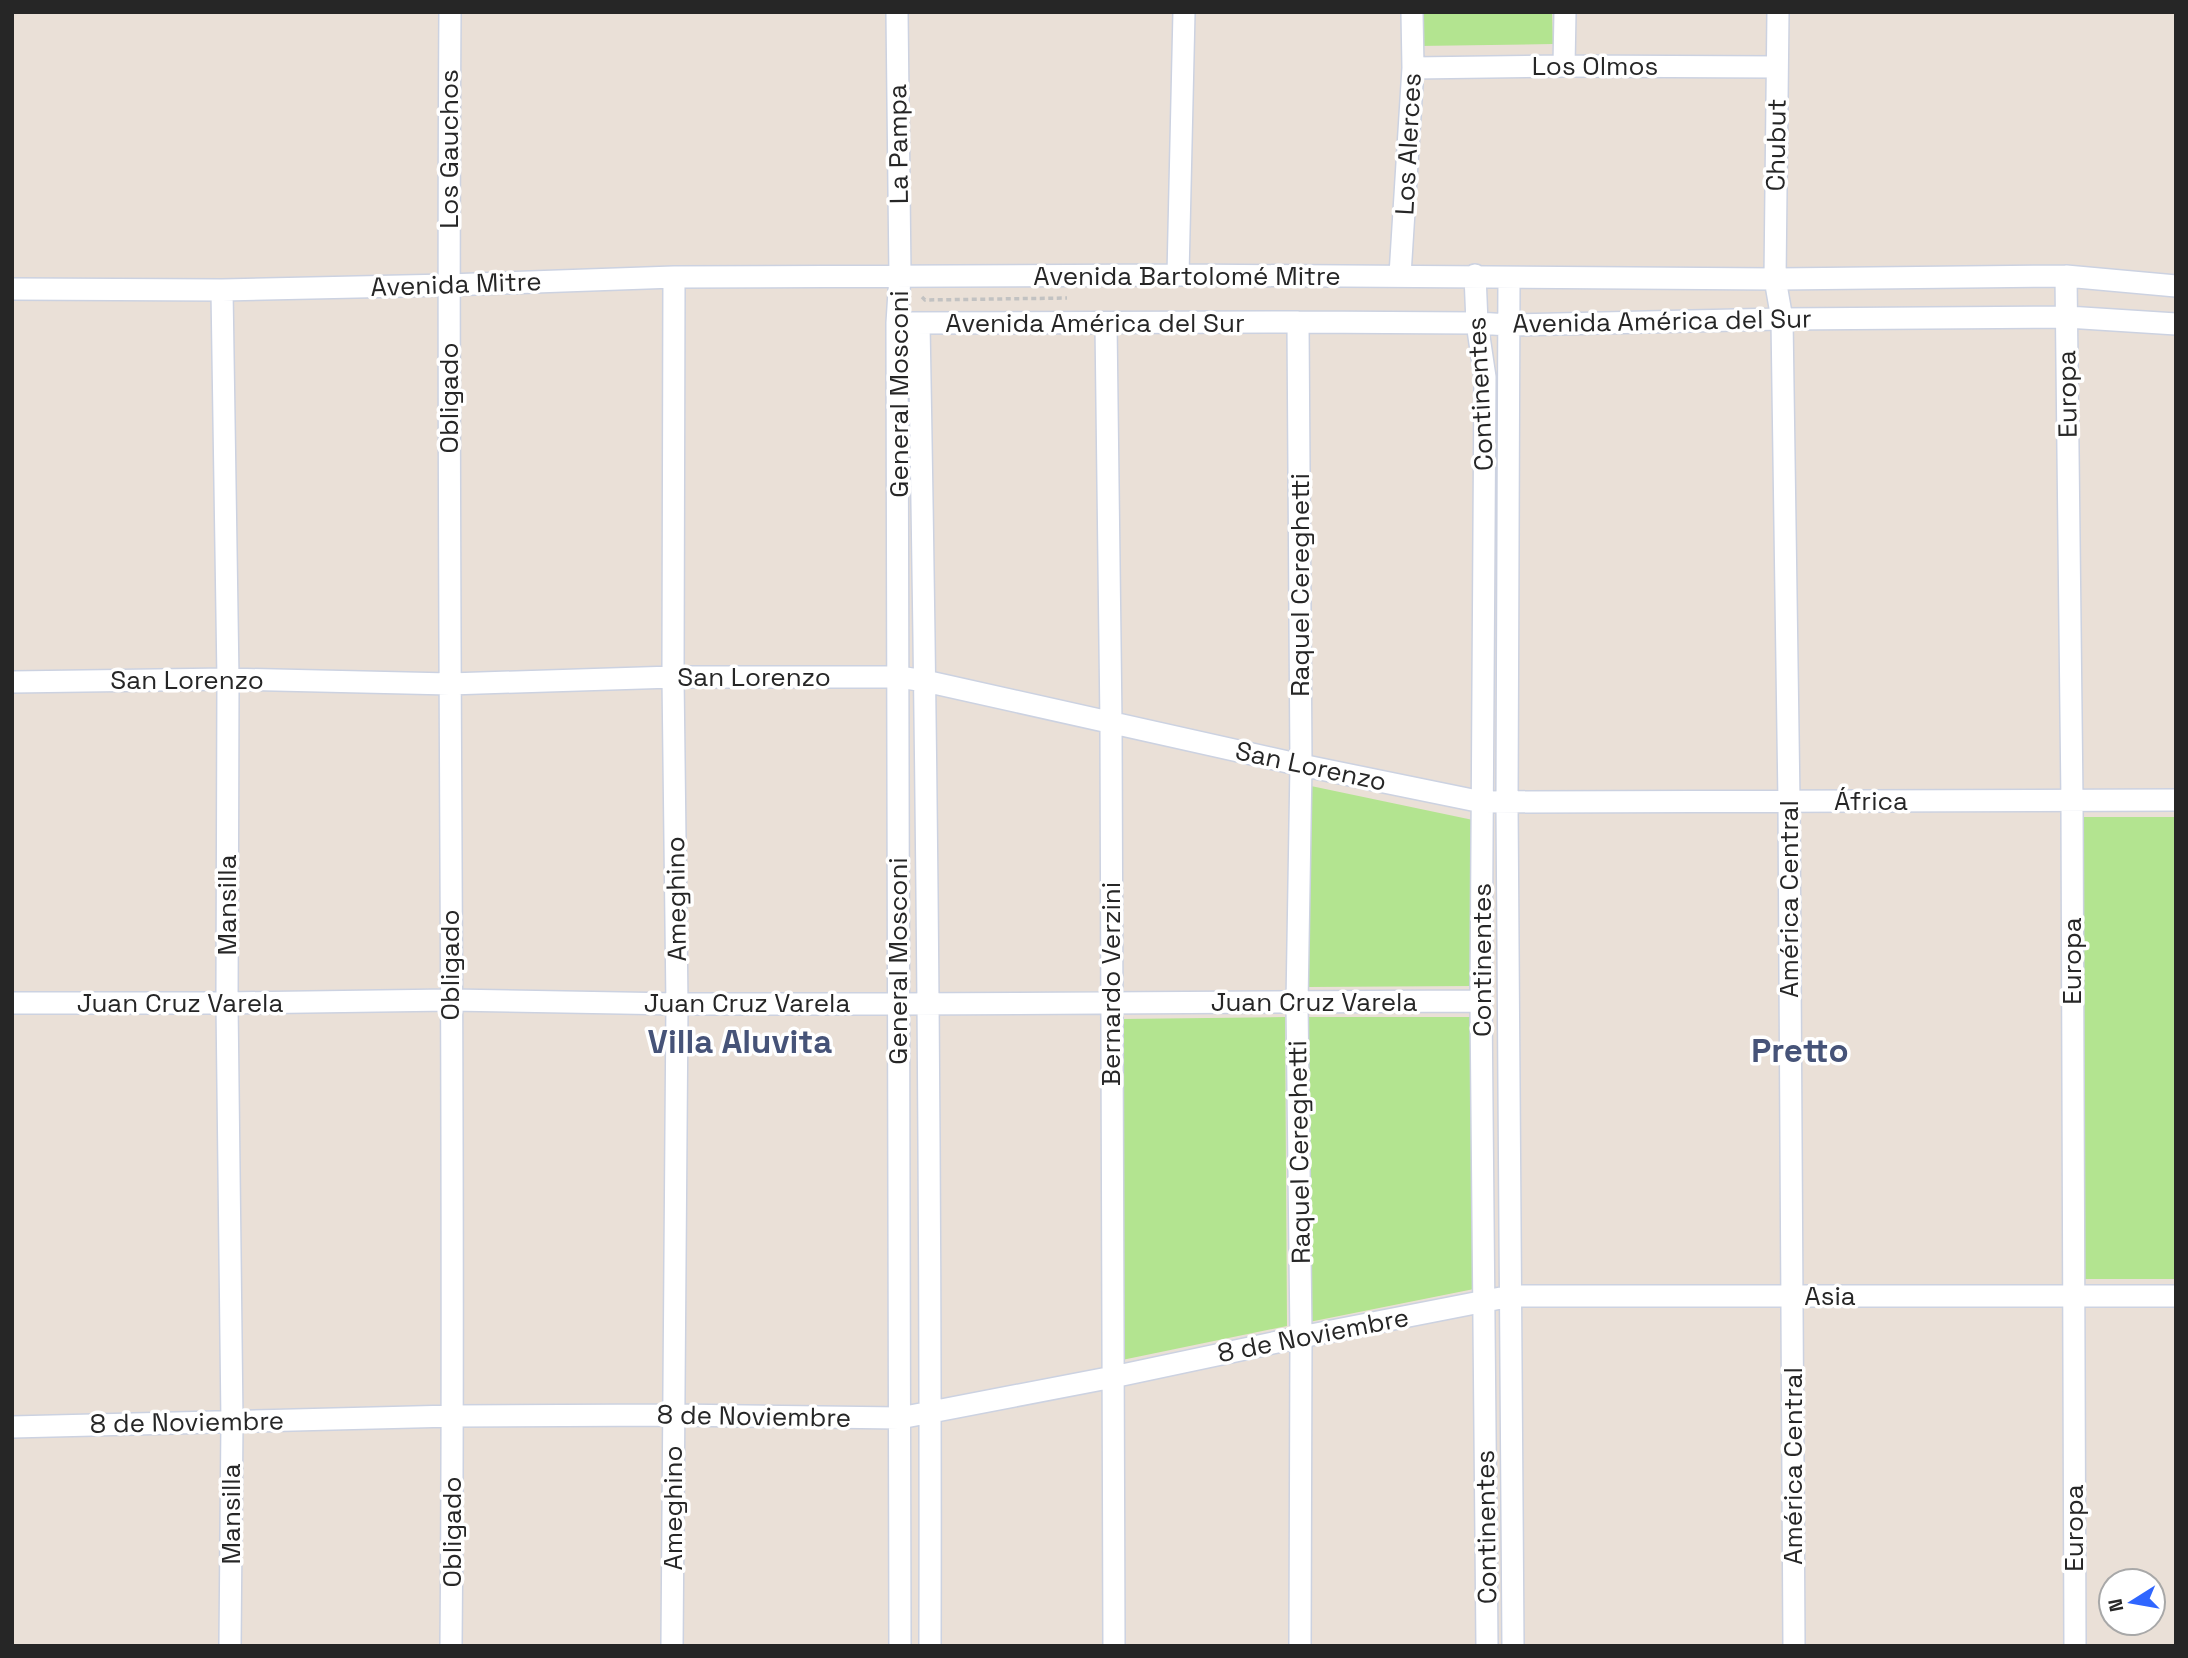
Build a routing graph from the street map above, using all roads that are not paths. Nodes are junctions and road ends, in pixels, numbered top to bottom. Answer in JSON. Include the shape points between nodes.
{"nodes":[{"id":1,"x":450,"y":12,"type":"edge"},
{"id":2,"x":897,"y":12,"type":"edge"},
{"id":3,"x":1184,"y":12,"type":"edge"},
{"id":4,"x":1412,"y":12,"type":"edge"},
{"id":5,"x":1565,"y":12,"type":"edge"},
{"id":6,"x":1778,"y":12,"type":"edge"},
{"id":7,"x":1564,"y":66,"type":"junction"},
{"id":8,"x":1777,"y":67,"type":"junction"},
{"id":9,"x":1413,"y":68,"type":"junction"},
{"id":10,"x":1178,"y":275,"type":"junction"},
{"id":11,"x":1400,"y":275,"type":"junction"},
{"id":12,"x":1475,"y":275,"type":"junction"},
{"id":13,"x":900,"y":276,"type":"junction"},
{"id":14,"x":2066,"y":276,"type":"junction"},
{"id":15,"x":674,"y":277,"type":"junction"},
{"id":16,"x":1508,"y":278,"type":"junction"},
{"id":17,"x":1774,"y":279,"type":"junction"},
{"id":18,"x":448,"y":285,"type":"junction"},
{"id":19,"x":2176,"y":286,"type":"edge"},
{"id":20,"x":12,"y":289,"type":"edge"},
{"id":21,"x":222,"y":290,"type":"junction"},
{"id":22,"x":2067,"y":317,"type":"junction"},
{"id":23,"x":1782,"y":319,"type":"junction"},
{"id":24,"x":1298,"y":322,"type":"junction"},
{"id":25,"x":897,"y":323,"type":"junction"},
{"id":26,"x":1105,"y":323,"type":"junction"},
{"id":27,"x":1477,"y":323,"type":"junction"},
{"id":28,"x":919,"y":324,"type":"junction"},
{"id":29,"x":2176,"y":324,"type":"edge"},
{"id":30,"x":1509,"y":325,"type":"junction"},
{"id":31,"x":673,"y":677,"type":"junction"},
{"id":32,"x":899,"y":677,"type":"junction"},
{"id":33,"x":228,"y":679,"type":"junction"},
{"id":34,"x":925,"y":681,"type":"junction"},
{"id":35,"x":12,"y":682,"type":"edge"},
{"id":36,"x":450,"y":684,"type":"junction"},
{"id":37,"x":1111,"y":723,"type":"junction"},
{"id":38,"x":1301,"y":765,"type":"junction"},
{"id":39,"x":2176,"y":800,"type":"edge"},
{"id":40,"x":2072,"y":801,"type":"junction"},
{"id":41,"x":1482,"y":802,"type":"junction"},
{"id":42,"x":1788,"y":802,"type":"junction"},
{"id":43,"x":1507,"y":804,"type":"junction"},
{"id":44,"x":450,"y":1000,"type":"junction"},
{"id":45,"x":1481,"y":1001,"type":"junction"},
{"id":46,"x":1111,"y":1002,"type":"junction"},
{"id":47,"x":12,"y":1003,"type":"edge"},
{"id":48,"x":227,"y":1003,"type":"junction"},
{"id":49,"x":928,"y":1003,"type":"junction"},
{"id":50,"x":1297,"y":1003,"type":"junction"},
{"id":51,"x":677,"y":1004,"type":"junction"},
{"id":52,"x":897,"y":1004,"type":"junction"},
{"id":53,"x":1511,"y":1296,"type":"junction"},
{"id":54,"x":1792,"y":1296,"type":"junction"},
{"id":55,"x":2072,"y":1296,"type":"junction"},
{"id":56,"x":2176,"y":1296,"type":"edge"},
{"id":57,"x":1484,"y":1301,"type":"junction"},
{"id":58,"x":1301,"y":1337,"type":"junction"},
{"id":59,"x":1113,"y":1377,"type":"junction"},
{"id":60,"x":931,"y":1412,"type":"junction"},
{"id":61,"x":673,"y":1415,"type":"junction"},
{"id":62,"x":453,"y":1416,"type":"junction"},
{"id":63,"x":900,"y":1418,"type":"junction"},
{"id":64,"x":232,"y":1421,"type":"junction"},
{"id":65,"x":12,"y":1427,"type":"edge"},
{"id":66,"x":230,"y":1646,"type":"edge"},
{"id":67,"x":451,"y":1646,"type":"edge"},
{"id":68,"x":673,"y":1646,"type":"edge"},
{"id":69,"x":900,"y":1646,"type":"edge"},
{"id":70,"x":930,"y":1646,"type":"edge"},
{"id":71,"x":1114,"y":1646,"type":"edge"},
{"id":72,"x":1300,"y":1646,"type":"edge"},
{"id":73,"x":1487,"y":1646,"type":"edge"},
{"id":74,"x":1513,"y":1646,"type":"edge"},
{"id":75,"x":1794,"y":1646,"type":"edge"},
{"id":76,"x":2075,"y":1646,"type":"edge"}],
"edges":[{"from":1,"to":18,"type":"street","name":"Los Gauchos"},
{"from":2,"to":13,"type":"street","name":"La Pampa"},
{"from":3,"to":10,"type":"street"},
{"from":4,"to":9,"type":"street","name":"Los Alerces"},
{"from":5,"to":7,"type":"street"},
{"from":6,"to":8,"type":"street","name":"Chubut"},
{"from":7,"to":8,"type":"street","name":"Los Olmos"},
{"from":7,"to":9,"type":"street","name":"Los Olmos"},
{"from":8,"to":17,"type":"street","name":"Chubut"},
{"from":9,"to":11,"type":"street","name":"Los Alerces"},
{"from":10,"to":11,"type":"street","name":"Avenida Bartolomé Mitre"},
{"from":10,"to":13,"type":"street","name":"Avenida Bartolomé Mitre"},
{"from":11,"to":12,"type":"street","name":"Avenida Bartolomé Mitre"},
{"from":12,"to":16,"type":"street","name":"Avenida América del Sur"},
{"from":12,"to":27,"type":"street","name":"Continentes"},
{"from":13,"to":15,"type":"street","name":"Avenida Mitre"},
{"from":13,"to":25,"type":"street","name":"General Mosconi"},
{"from":14,"to":17,"type":"street","name":"Avenida América del Sur"},
{"from":14,"to":19,"type":"street","name":"Avenida América del Sur"},
{"from":14,"to":22,"type":"street","name":"Europa"},
{"from":15,"to":18,"type":"street","name":"Avenida Mitre"},
{"from":15,"to":31,"type":"street","name":"Ameghino"},
{"from":16,"to":17,"type":"street","name":"Avenida América del Sur"},
{"from":16,"to":30,"type":"street","name":"Continentes"},
{"from":17,"to":23,"type":"street","name":"América Central"},
{"from":18,"to":21,"type":"street","name":"Avenida Mitre"},
{"from":18,"to":36,"type":"street","name":"Obligado"},
{"from":20,"to":21,"type":"street","name":"Avenida Mitre"},
{"from":21,"to":33,"type":"street","name":"Mansilla"},
{"from":22,"to":23,"type":"street","name":"Avenida América del Sur"},
{"from":22,"to":29,"type":"street","name":"Avenida América del Sur"},
{"from":22,"to":40,"type":"street","name":"Europa"},
{"from":23,"to":30,"type":"street","name":"Avenida América del Sur"},
{"from":23,"to":42,"type":"street","name":"América Central"},
{"from":24,"to":26,"type":"street","name":"Avenida América del Sur"},
{"from":24,"to":27,"type":"street","name":"Avenida América del Sur"},
{"from":24,"to":38,"type":"street","name":"Raquel Cereghetti"},
{"from":25,"to":28,"type":"street","name":"Avenida América del Sur"},
{"from":25,"to":32,"type":"street","name":"General Mosconi"},
{"from":26,"to":28,"type":"street","name":"Avenida América del Sur"},
{"from":26,"to":37,"type":"street","name":"Bernardo Verzini"},
{"from":27,"to":30,"type":"street","name":"Avenida América del Sur"},
{"from":27,"to":41,"type":"street","name":"Continentes","via":[[1485,377]]},
{"from":28,"to":34,"type":"street","name":"General Mosconi"},
{"from":30,"to":43,"type":"street","name":"Continentes"},
{"from":31,"to":32,"type":"street","name":"San Lorenzo"},
{"from":31,"to":36,"type":"street","name":"San Lorenzo"},
{"from":31,"to":51,"type":"street","name":"Ameghino"},
{"from":32,"to":34,"type":"street","name":"San Lorenzo"},
{"from":32,"to":52,"type":"street","name":"General Mosconi"},
{"from":33,"to":35,"type":"street","name":"San Lorenzo"},
{"from":33,"to":36,"type":"street","name":"San Lorenzo"},
{"from":33,"to":48,"type":"street","name":"Mansilla"},
{"from":34,"to":37,"type":"street","name":"San Lorenzo"},
{"from":34,"to":49,"type":"street","name":"General Mosconi"},
{"from":36,"to":44,"type":"street","name":"Obligado"},
{"from":37,"to":38,"type":"street","name":"San Lorenzo"},
{"from":37,"to":46,"type":"street","name":"Bernardo Verzini"},
{"from":38,"to":41,"type":"street","name":"San Lorenzo"},
{"from":38,"to":50,"type":"street","name":"Raquel Cereghetti"},
{"from":39,"to":40,"type":"street","name":"África"},
{"from":40,"to":42,"type":"street","name":"África"},
{"from":40,"to":55,"type":"street","name":"Europa"},
{"from":41,"to":43,"type":"street","name":"África"},
{"from":41,"to":45,"type":"street","name":"Continentes"},
{"from":42,"to":43,"type":"street","name":"África"},
{"from":42,"to":54,"type":"street","name":"América Central"},
{"from":43,"to":53,"type":"street","name":"Continentes"},
{"from":44,"to":48,"type":"street","name":"Juan Cruz Varela"},
{"from":44,"to":51,"type":"street","name":"Juan Cruz Varela"},
{"from":44,"to":62,"type":"street","name":"Obligado"},
{"from":45,"to":50,"type":"street","name":"Juan Cruz Varela"},
{"from":45,"to":57,"type":"street","name":"Continentes"},
{"from":46,"to":49,"type":"street","name":"Juan Cruz Varela"},
{"from":46,"to":50,"type":"street","name":"Juan Cruz Varela"},
{"from":46,"to":59,"type":"street","name":"Bernardo Verzini"},
{"from":47,"to":48,"type":"street","name":"Juan Cruz Varela"},
{"from":48,"to":64,"type":"street","name":"Mansilla"},
{"from":49,"to":52,"type":"street","name":"Juan Cruz Varela"},
{"from":49,"to":60,"type":"street","name":"General Mosconi"},
{"from":50,"to":58,"type":"street","name":"Raquel Cereghetti"},
{"from":51,"to":52,"type":"street","name":"Juan Cruz Varela"},
{"from":51,"to":61,"type":"street","name":"Ameghino"},
{"from":52,"to":63,"type":"street","name":"General Mosconi"},
{"from":53,"to":54,"type":"street","name":"Asia"},
{"from":53,"to":57,"type":"street","name":"Asia"},
{"from":53,"to":74,"type":"street","name":"Continentes"},
{"from":54,"to":55,"type":"street","name":"Asia"},
{"from":54,"to":75,"type":"street","name":"América Central"},
{"from":55,"to":56,"type":"street","name":"Asia"},
{"from":55,"to":76,"type":"street","name":"Europa"},
{"from":57,"to":58,"type":"street","name":"8 de Noviembre"},
{"from":57,"to":73,"type":"street","name":"Continentes"},
{"from":58,"to":59,"type":"street","name":"8 de Noviembre"},
{"from":58,"to":72,"type":"street","name":"Raquel Cereghetti"},
{"from":59,"to":60,"type":"street","name":"8 de Noviembre"},
{"from":59,"to":71,"type":"street","name":"Bernardo Verzini"},
{"from":60,"to":63,"type":"street","name":"8 de Noviembre"},
{"from":60,"to":70,"type":"street","name":"General Mosconi"},
{"from":61,"to":62,"type":"street","name":"8 de Noviembre"},
{"from":61,"to":63,"type":"street","name":"8 de Noviembre"},
{"from":61,"to":68,"type":"street","name":"Ameghino"},
{"from":62,"to":64,"type":"street","name":"8 de Noviembre"},
{"from":62,"to":67,"type":"street","name":"Obligado"},
{"from":63,"to":69,"type":"street","name":"General Mosconi"},
{"from":64,"to":65,"type":"street","name":"8 de Noviembre"},
{"from":64,"to":66,"type":"street","name":"Mansilla"}]}
